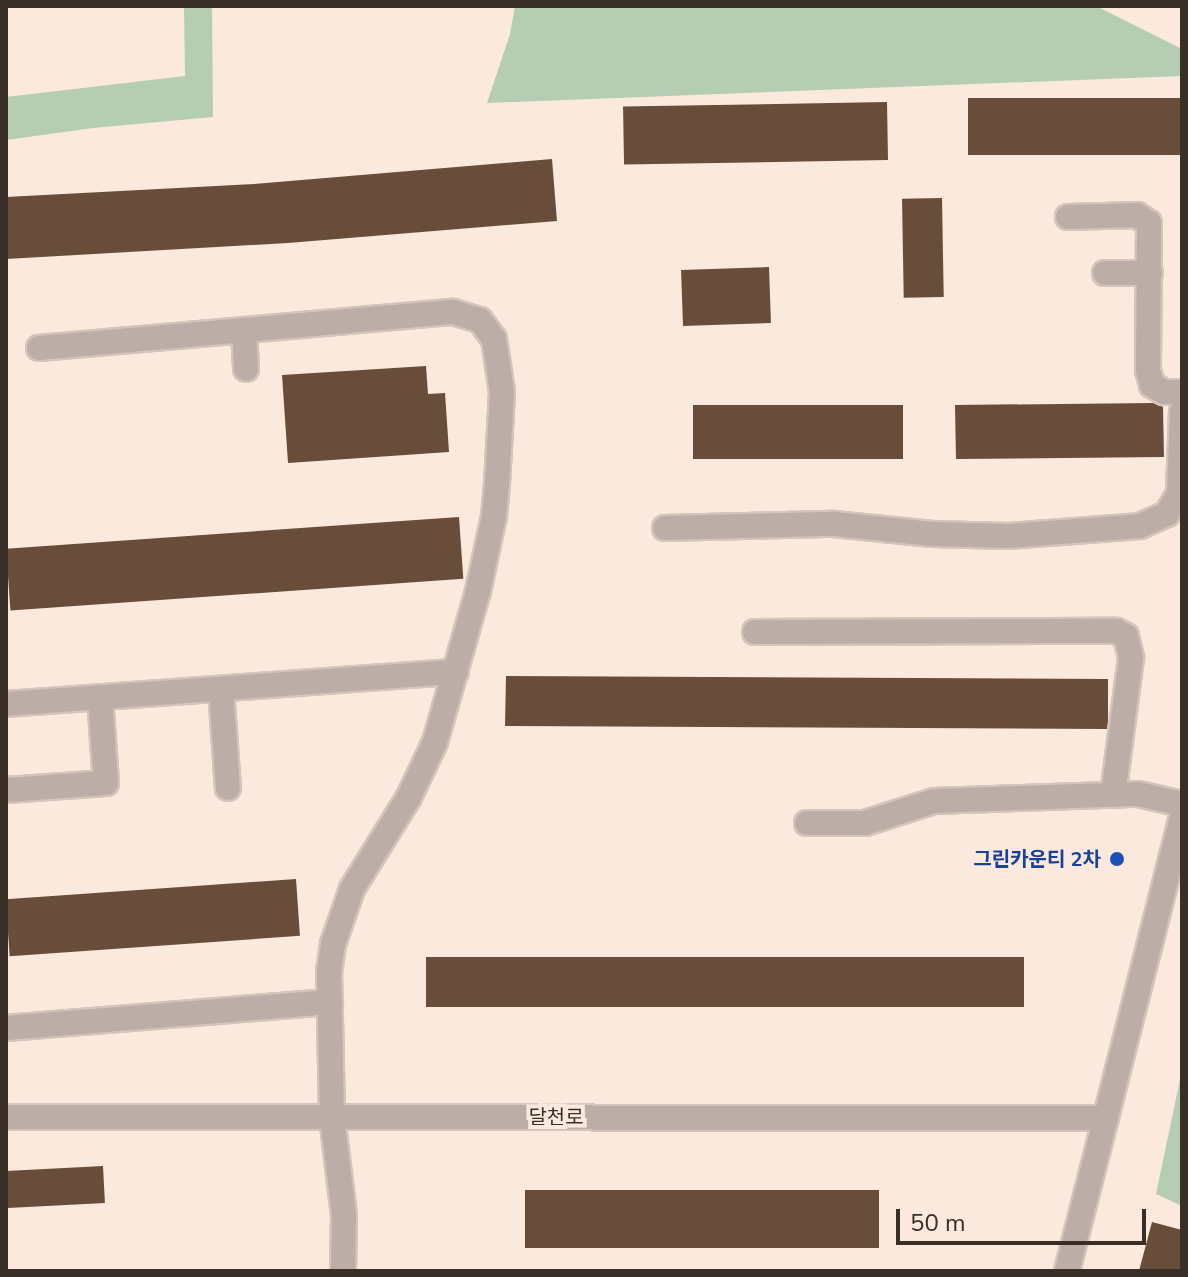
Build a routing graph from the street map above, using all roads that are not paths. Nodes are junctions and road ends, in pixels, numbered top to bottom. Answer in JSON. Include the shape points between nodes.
{"nodes":[{"id":1,"x":1068,"y":217,"type":"dead end"},
{"id":2,"x":1105,"y":273,"type":"dead end"},
{"id":3,"x":1150,"y":273,"type":"junction"},
{"id":4,"x":244,"y":330,"type":"junction"},
{"id":5,"x":39,"y":348,"type":"dead end"},
{"id":6,"x":246,"y":369,"type":"dead end"},
{"id":7,"x":1182,"y":392,"type":"edge"},
{"id":8,"x":1182,"y":411,"type":"edge"},
{"id":9,"x":665,"y":528,"type":"dead end"},
{"id":10,"x":755,"y":632,"type":"dead end"},
{"id":11,"x":456,"y":672,"type":"junction"},
{"id":12,"x":221,"y":689,"type":"junction"},
{"id":13,"x":100,"y":697,"type":"junction"},
{"id":14,"x":6,"y":704,"type":"edge"},
{"id":15,"x":228,"y":788,"type":"dead end"},
{"id":16,"x":6,"y":790,"type":"edge"},
{"id":17,"x":1113,"y":795,"type":"junction"},
{"id":18,"x":1182,"y":804,"type":"edge"},
{"id":19,"x":1182,"y":816,"type":"edge"},
{"id":20,"x":807,"y":823,"type":"dead end"},
{"id":21,"x":330,"y":1002,"type":"junction"},
{"id":22,"x":6,"y":1028,"type":"edge"},
{"id":23,"x":6,"y":1117,"type":"edge"},
{"id":24,"x":332,"y":1117,"type":"junction"},
{"id":25,"x":1106,"y":1118,"type":"junction"},
{"id":26,"x":343,"y":1271,"type":"edge"},
{"id":27,"x":1067,"y":1271,"type":"edge"}],
"edges":[{"from":1,"to":3,"type":"street","via":[[1144,217],[1151,231]]},
{"from":2,"to":3,"type":"street"},
{"from":3,"to":7,"type":"street","via":[[1152,385],[1164,392]]},
{"from":4,"to":5,"type":"street"},
{"from":4,"to":6,"type":"street"},
{"from":4,"to":11,"type":"street","via":[[453,312],[467,313],[488,327],[501,375],[497,483],[485,558]]},
{"from":8,"to":9,"type":"street","via":[[1179,493],[1167,514],[1140,526],[1008,536],[834,524]]},
{"from":10,"to":17,"type":"street","via":[[1116,631],[1126,636],[1131,658]]},
{"from":11,"to":12,"type":"street"},
{"from":11,"to":21,"type":"street","via":[[435,742],[415,785],[341,913],[329,971]]},
{"from":12,"to":13,"type":"street"},
{"from":12,"to":15,"type":"street"},
{"from":13,"to":14,"type":"street"},
{"from":13,"to":16,"type":"street","via":[[106,783]]},
{"from":17,"to":18,"type":"street","via":[[1138,794]]},
{"from":17,"to":20,"type":"street","via":[[934,801],[865,823]]},
{"from":19,"to":25,"type":"street"},
{"from":21,"to":22,"type":"street"},
{"from":21,"to":24,"type":"street"},
{"from":23,"to":24,"type":"street","name":"달천로"},
{"from":24,"to":25,"type":"street","name":"달천로"},
{"from":24,"to":26,"type":"street","via":[[344,1215]]},
{"from":25,"to":27,"type":"street"}]}
